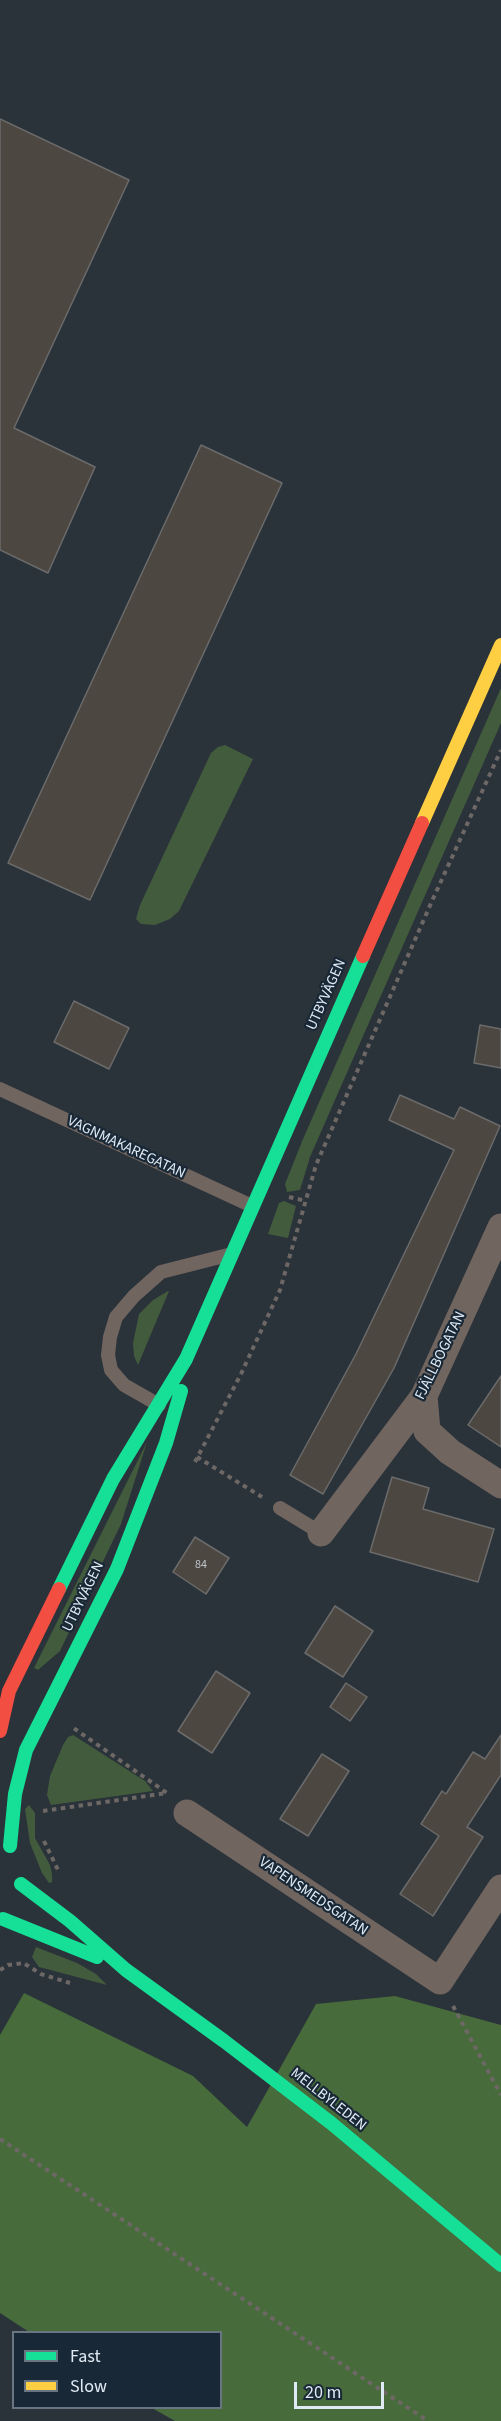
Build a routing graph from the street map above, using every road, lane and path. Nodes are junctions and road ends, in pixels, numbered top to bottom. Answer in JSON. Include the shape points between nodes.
{"nodes":[{"id":1,"x":501,"y":645,"type":"edge"},
{"id":2,"x":501,"y":750,"type":"edge"},
{"id":3,"x":0,"y":1089,"type":"edge"},
{"id":4,"x":252,"y":1206,"type":"junction"},
{"id":5,"x":501,"y":1227,"type":"edge"},
{"id":6,"x":231,"y":1255,"type":"junction"},
{"id":7,"x":186,"y":1359,"type":"junction"},
{"id":8,"x":424,"y":1396,"type":"junction"},
{"id":9,"x":159,"y":1405,"type":"junction"},
{"id":10,"x":176,"y":1414,"type":"junction"},
{"id":11,"x":192,"y":1468,"type":"dead end"},
{"id":12,"x":501,"y":1485,"type":"edge"},
{"id":13,"x":280,"y":1508,"type":"dead end"},
{"id":14,"x":321,"y":1533,"type":"joint"},
{"id":15,"x":4,"y":1688,"type":"edge"},
{"id":16,"x":55,"y":1718,"type":"junction"},
{"id":17,"x":0,"y":1731,"type":"edge"},
{"id":18,"x":39,"y":1805,"type":"dead end"},
{"id":19,"x":39,"y":1812,"type":"junction"},
{"id":20,"x":187,"y":1813,"type":"dead end"},
{"id":21,"x":40,"y":1819,"type":"dead end"},
{"id":22,"x":43,"y":1835,"type":"dead end"},
{"id":23,"x":8,"y":1846,"type":"edge"},
{"id":24,"x":20,"y":1884,"type":"dead end"},
{"id":25,"x":501,"y":1888,"type":"edge"},
{"id":26,"x":50,"y":1906,"type":"junction"},
{"id":27,"x":4,"y":1917,"type":"edge"},
{"id":28,"x":126,"y":1970,"type":"junction"},
{"id":29,"x":440,"y":1981,"type":"junction"},
{"id":30,"x":501,"y":2095,"type":"edge"},
{"id":31,"x":0,"y":2139,"type":"edge"},
{"id":32,"x":501,"y":2265,"type":"edge"},
{"id":33,"x":428,"y":2421,"type":"edge"}],
"edges":[{"from":1,"to":4,"type":"street","name":"UTBYVÄGEN"},
{"from":2,"to":11,"type":"path","via":[[316,1165],[280,1290]]},
{"from":3,"to":4,"type":"lane","name":"VAGNMAKAREGATAN"},
{"from":4,"to":6,"type":"street","name":"UTBYVÄGEN"},
{"from":5,"to":8,"type":"street","name":"FJÄLLBOGATAN"},
{"from":6,"to":7,"type":"street","name":"UTBYVÄGEN"},
{"from":6,"to":9,"type":"lane","via":[[161,1272],[116,1317],[108,1354],[111,1370],[124,1385]]},
{"from":7,"to":9,"type":"street","name":"UTBYVÄGEN"},
{"from":7,"to":10,"type":"street","name":"UTBYVÄGEN"},
{"from":8,"to":12,"type":"street","via":[[427,1431],[450,1452]]},
{"from":8,"to":14,"type":"street","name":"FJÄLLBOGATAN"},
{"from":9,"to":10,"type":"lane"},
{"from":9,"to":15,"type":"street","name":"UTBYVÄGEN","via":[[112,1479]]},
{"from":10,"to":16,"type":"street","name":"UTBYVÄGEN"},
{"from":13,"to":14,"type":"lane"},
{"from":15,"to":16,"type":"street"},
{"from":15,"to":17,"type":"street","name":"UTBYVÄGEN"},
{"from":16,"to":19,"type":"path","via":[[167,1793]]},
{"from":16,"to":23,"type":"street","name":"UTBYVÄGEN","via":[[26,1750]]},
{"from":18,"to":19,"type":"path"},
{"from":19,"to":21,"type":"path"},
{"from":20,"to":29,"type":"street","name":"VAPENSMEDSGATAN"},
{"from":22,"to":26,"type":"path","via":[[62,1881]]},
{"from":24,"to":26,"type":"street","name":"MELLBYLEDEN"},
{"from":25,"to":29,"type":"street"},
{"from":26,"to":28,"type":"street","name":"MELLBYLEDEN"},
{"from":27,"to":28,"type":"street","name":"MELLBYLEDEN"},
{"from":28,"to":32,"type":"street","name":"MELLBYLEDEN","via":[[306,2103]]},
{"from":29,"to":30,"type":"path"},
{"from":31,"to":33,"type":"path"}]}
